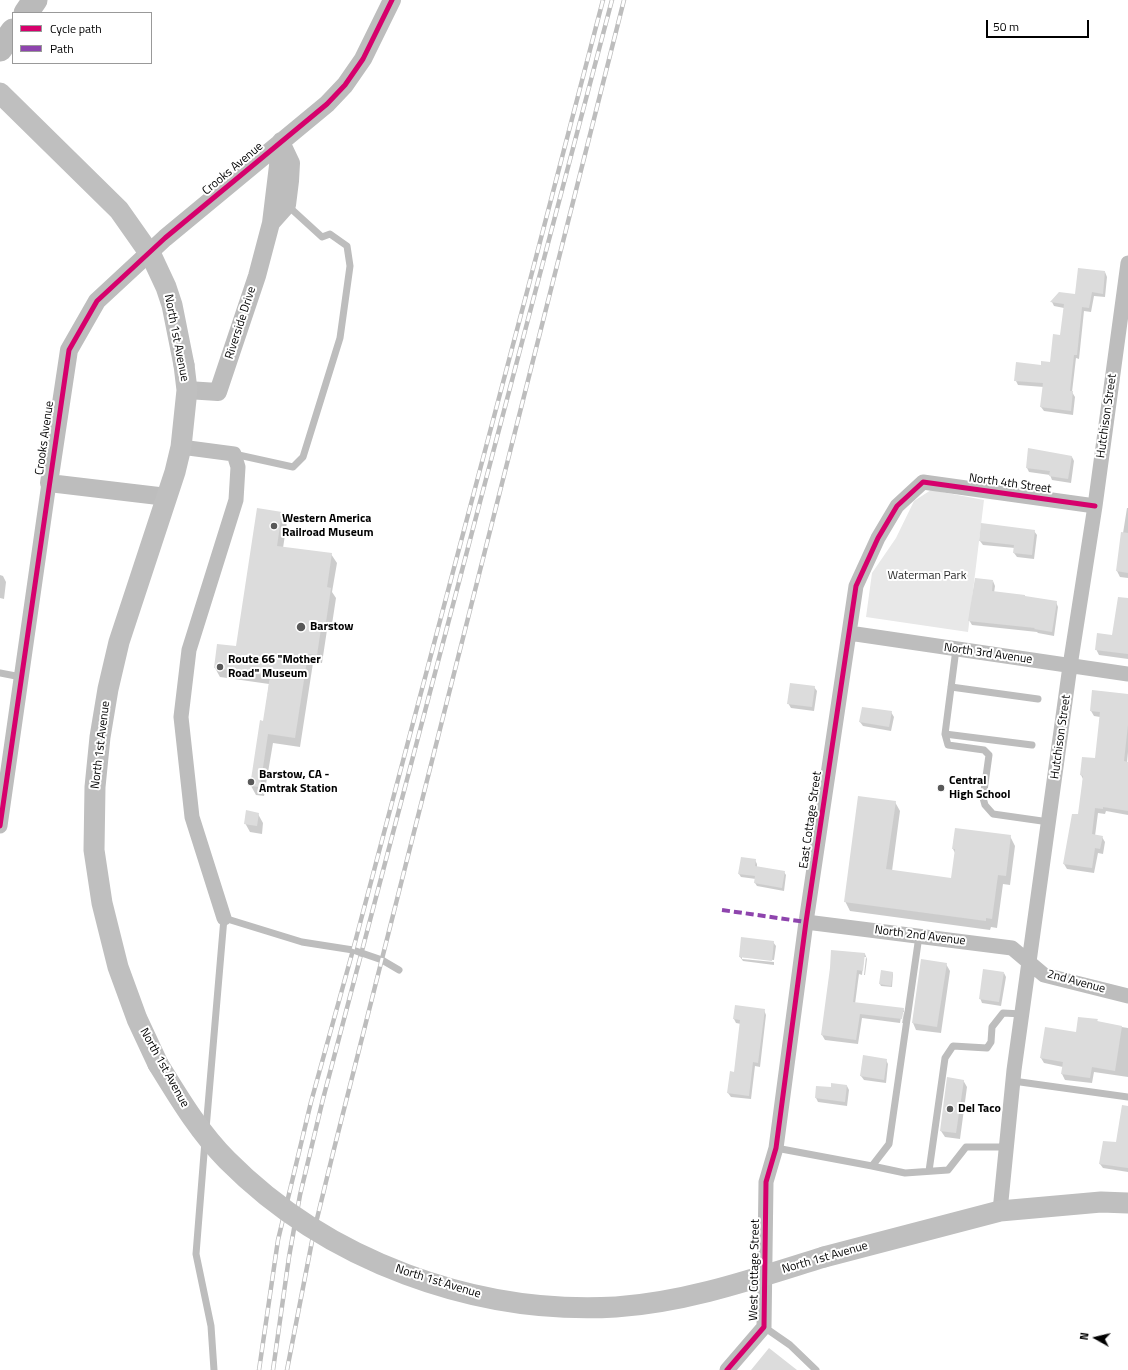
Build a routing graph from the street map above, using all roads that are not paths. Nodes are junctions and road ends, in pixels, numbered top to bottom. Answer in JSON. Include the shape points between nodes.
{"nodes":[{"id":1,"x":392,"y":0,"type":"edge"},
{"id":2,"x":0,"y":93,"type":"edge"},
{"id":3,"x":281,"y":141,"type":"junction"},
{"id":4,"x":287,"y":205,"type":"junction"},
{"id":5,"x":271,"y":223,"type":"junction"},
{"id":6,"x":1128,"y":263,"type":"edge"},
{"id":7,"x":1127,"y":282,"type":"edge"},
{"id":8,"x":187,"y":390,"type":"junction"},
{"id":9,"x":181,"y":447,"type":"junction"},
{"id":10,"x":234,"y":454,"type":"junction"},
{"id":11,"x":923,"y":482,"type":"joint"},
{"id":12,"x":49,"y":483,"type":"junction"},
{"id":13,"x":166,"y":498,"type":"junction"},
{"id":14,"x":1095,"y":506,"type":"junction"},
{"id":15,"x":849,"y":633,"type":"junction"},
{"id":16,"x":956,"y":649,"type":"junction"},
{"id":17,"x":1070,"y":666,"type":"junction"},
{"id":18,"x":0,"y":673,"type":"edge"},
{"id":19,"x":1128,"y":674,"type":"edge"},
{"id":20,"x":21,"y":677,"type":"junction"},
{"id":21,"x":951,"y":688,"type":"junction"},
{"id":22,"x":1038,"y":699,"type":"dead end"},
{"id":23,"x":945,"y":734,"type":"junction"},
{"id":24,"x":1032,"y":744,"type":"dead end"},
{"id":25,"x":1049,"y":822,"type":"junction"},
{"id":26,"x":0,"y":826,"type":"edge"},
{"id":27,"x":224,"y":918,"type":"junction"},
{"id":28,"x":806,"y":922,"type":"junction"},
{"id":29,"x":919,"y":936,"type":"junction"},
{"id":30,"x":1029,"y":962,"type":"junction"},
{"id":31,"x":399,"y":970,"type":"dead end"},
{"id":32,"x":1128,"y":996,"type":"edge"},
{"id":33,"x":1022,"y":1014,"type":"junction"},
{"id":34,"x":1012,"y":1081,"type":"junction"},
{"id":35,"x":1128,"y":1097,"type":"edge"},
{"id":36,"x":1006,"y":1147,"type":"junction"},
{"id":37,"x":776,"y":1148,"type":"junction"},
{"id":38,"x":872,"y":1166,"type":"junction"},
{"id":39,"x":929,"y":1171,"type":"junction"},
{"id":40,"x":766,"y":1182,"type":"joint"},
{"id":41,"x":1128,"y":1203,"type":"edge"},
{"id":42,"x":1000,"y":1211,"type":"junction"},
{"id":43,"x":764,"y":1327,"type":"junction"},
{"id":44,"x":214,"y":1370,"type":"edge"},
{"id":45,"x":727,"y":1370,"type":"edge"},
{"id":46,"x":816,"y":1370,"type":"edge"}],
"edges":[{"from":1,"to":3,"type":"street","via":[[363,59],[345,85],[328,104]]},
{"from":2,"to":8,"type":"main road","name":"North 1st Avenue","bridge":true,"via":[[119,210],[152,257],[172,305]]},
{"from":3,"to":4,"type":"street","via":[[291,163]]},
{"from":3,"to":5,"type":"street","name":"Riverside Drive"},
{"from":3,"to":12,"type":"street","name":"Crooks Avenue","via":[[165,238],[97,301],[69,350]]},
{"from":4,"to":5,"type":"street","name":"Riverside Drive"},
{"from":4,"to":10,"type":"lane","via":[[322,236],[330,234],[347,246],[350,266],[340,338],[303,457],[293,467]]},
{"from":5,"to":8,"type":"street","name":"Riverside Drive","via":[[257,276],[218,392]]},
{"from":6,"to":7,"type":"street","name":"Hutchison Street"},
{"from":7,"to":14,"type":"street","name":"Hutchison Street"},
{"from":8,"to":9,"type":"main road","name":"North 1st Avenue"},
{"from":9,"to":10,"type":"street"},
{"from":9,"to":13,"type":"main road","name":"North 1st Avenue"},
{"from":10,"to":27,"type":"street","via":[[238,467],[236,500],[189,650],[181,717],[192,817]]},
{"from":11,"to":14,"type":"street","name":"North 4th Street"},
{"from":11,"to":15,"type":"street","name":"East Cottage Street","via":[[897,506],[878,538],[856,586]]},
{"from":12,"to":13,"type":"street"},
{"from":12,"to":20,"type":"street","name":"Crooks Avenue"},
{"from":13,"to":42,"type":"main road","name":"North 1st Avenue","bridge":true,"via":[[119,642],[100,737],[95,788],[94,850],[102,904],[118,967],[137,1019],[158,1064],[188,1113],[226,1159],[275,1203],[322,1234],[412,1277],[500,1300],[571,1308],[618,1307],[718,1290],[824,1257]]},
{"from":14,"to":17,"type":"street","name":"Hutchison Street"},
{"from":15,"to":16,"type":"street","name":"North 3rd Avenue"},
{"from":15,"to":28,"type":"street","name":"East Cottage Street"},
{"from":16,"to":17,"type":"street","name":"North 3rd Avenue"},
{"from":16,"to":21,"type":"lane"},
{"from":17,"to":19,"type":"street","name":"North 3rd Avenue"},
{"from":17,"to":25,"type":"street","name":"Hutchison Street"},
{"from":18,"to":20,"type":"lane"},
{"from":20,"to":26,"type":"street","name":"Crooks Avenue"},
{"from":21,"to":22,"type":"lane"},
{"from":21,"to":23,"type":"lane"},
{"from":23,"to":24,"type":"lane"},
{"from":23,"to":25,"type":"lane","via":[[948,745],[984,750],[989,755],[983,798],[993,814]]},
{"from":25,"to":30,"type":"street","name":"Hutchison Street"},
{"from":27,"to":31,"type":"lane","via":[[302,942],[353,950],[382,960]]},
{"from":27,"to":44,"type":"lane","via":[[196,1254],[211,1326]]},
{"from":28,"to":29,"type":"street","name":"North 2nd Avenue"},
{"from":28,"to":37,"type":"street","name":"East Cottage Street"},
{"from":29,"to":30,"type":"street","name":"North 2nd Avenue","via":[[1012,948]]},
{"from":29,"to":38,"type":"lane","via":[[889,1144]]},
{"from":30,"to":32,"type":"street","name":"2nd Avenue","via":[[1044,975]]},
{"from":30,"to":33,"type":"street","name":"Hutchison Street"},
{"from":33,"to":34,"type":"street","name":"Hutchison Street"},
{"from":33,"to":39,"type":"lane","via":[[1003,1013],[992,1027],[991,1042],[987,1048],[953,1046],[945,1058]]},
{"from":34,"to":35,"type":"lane"},
{"from":34,"to":36,"type":"street","name":"Hutchison Street"},
{"from":36,"to":39,"type":"lane","via":[[966,1147],[948,1170]]},
{"from":36,"to":42,"type":"street","name":"Hutchison Street"},
{"from":37,"to":38,"type":"lane"},
{"from":37,"to":40,"type":"street","name":"East Cottage Street"},
{"from":38,"to":39,"type":"lane","via":[[905,1173]]},
{"from":40,"to":43,"type":"street","name":"West Cottage Street"},
{"from":41,"to":42,"type":"main road","name":"North 1st Avenue","via":[[1101,1202]]},
{"from":43,"to":45,"type":"street","name":"West Cottage Street"},
{"from":43,"to":46,"type":"lane","via":[[790,1345]]}]}
